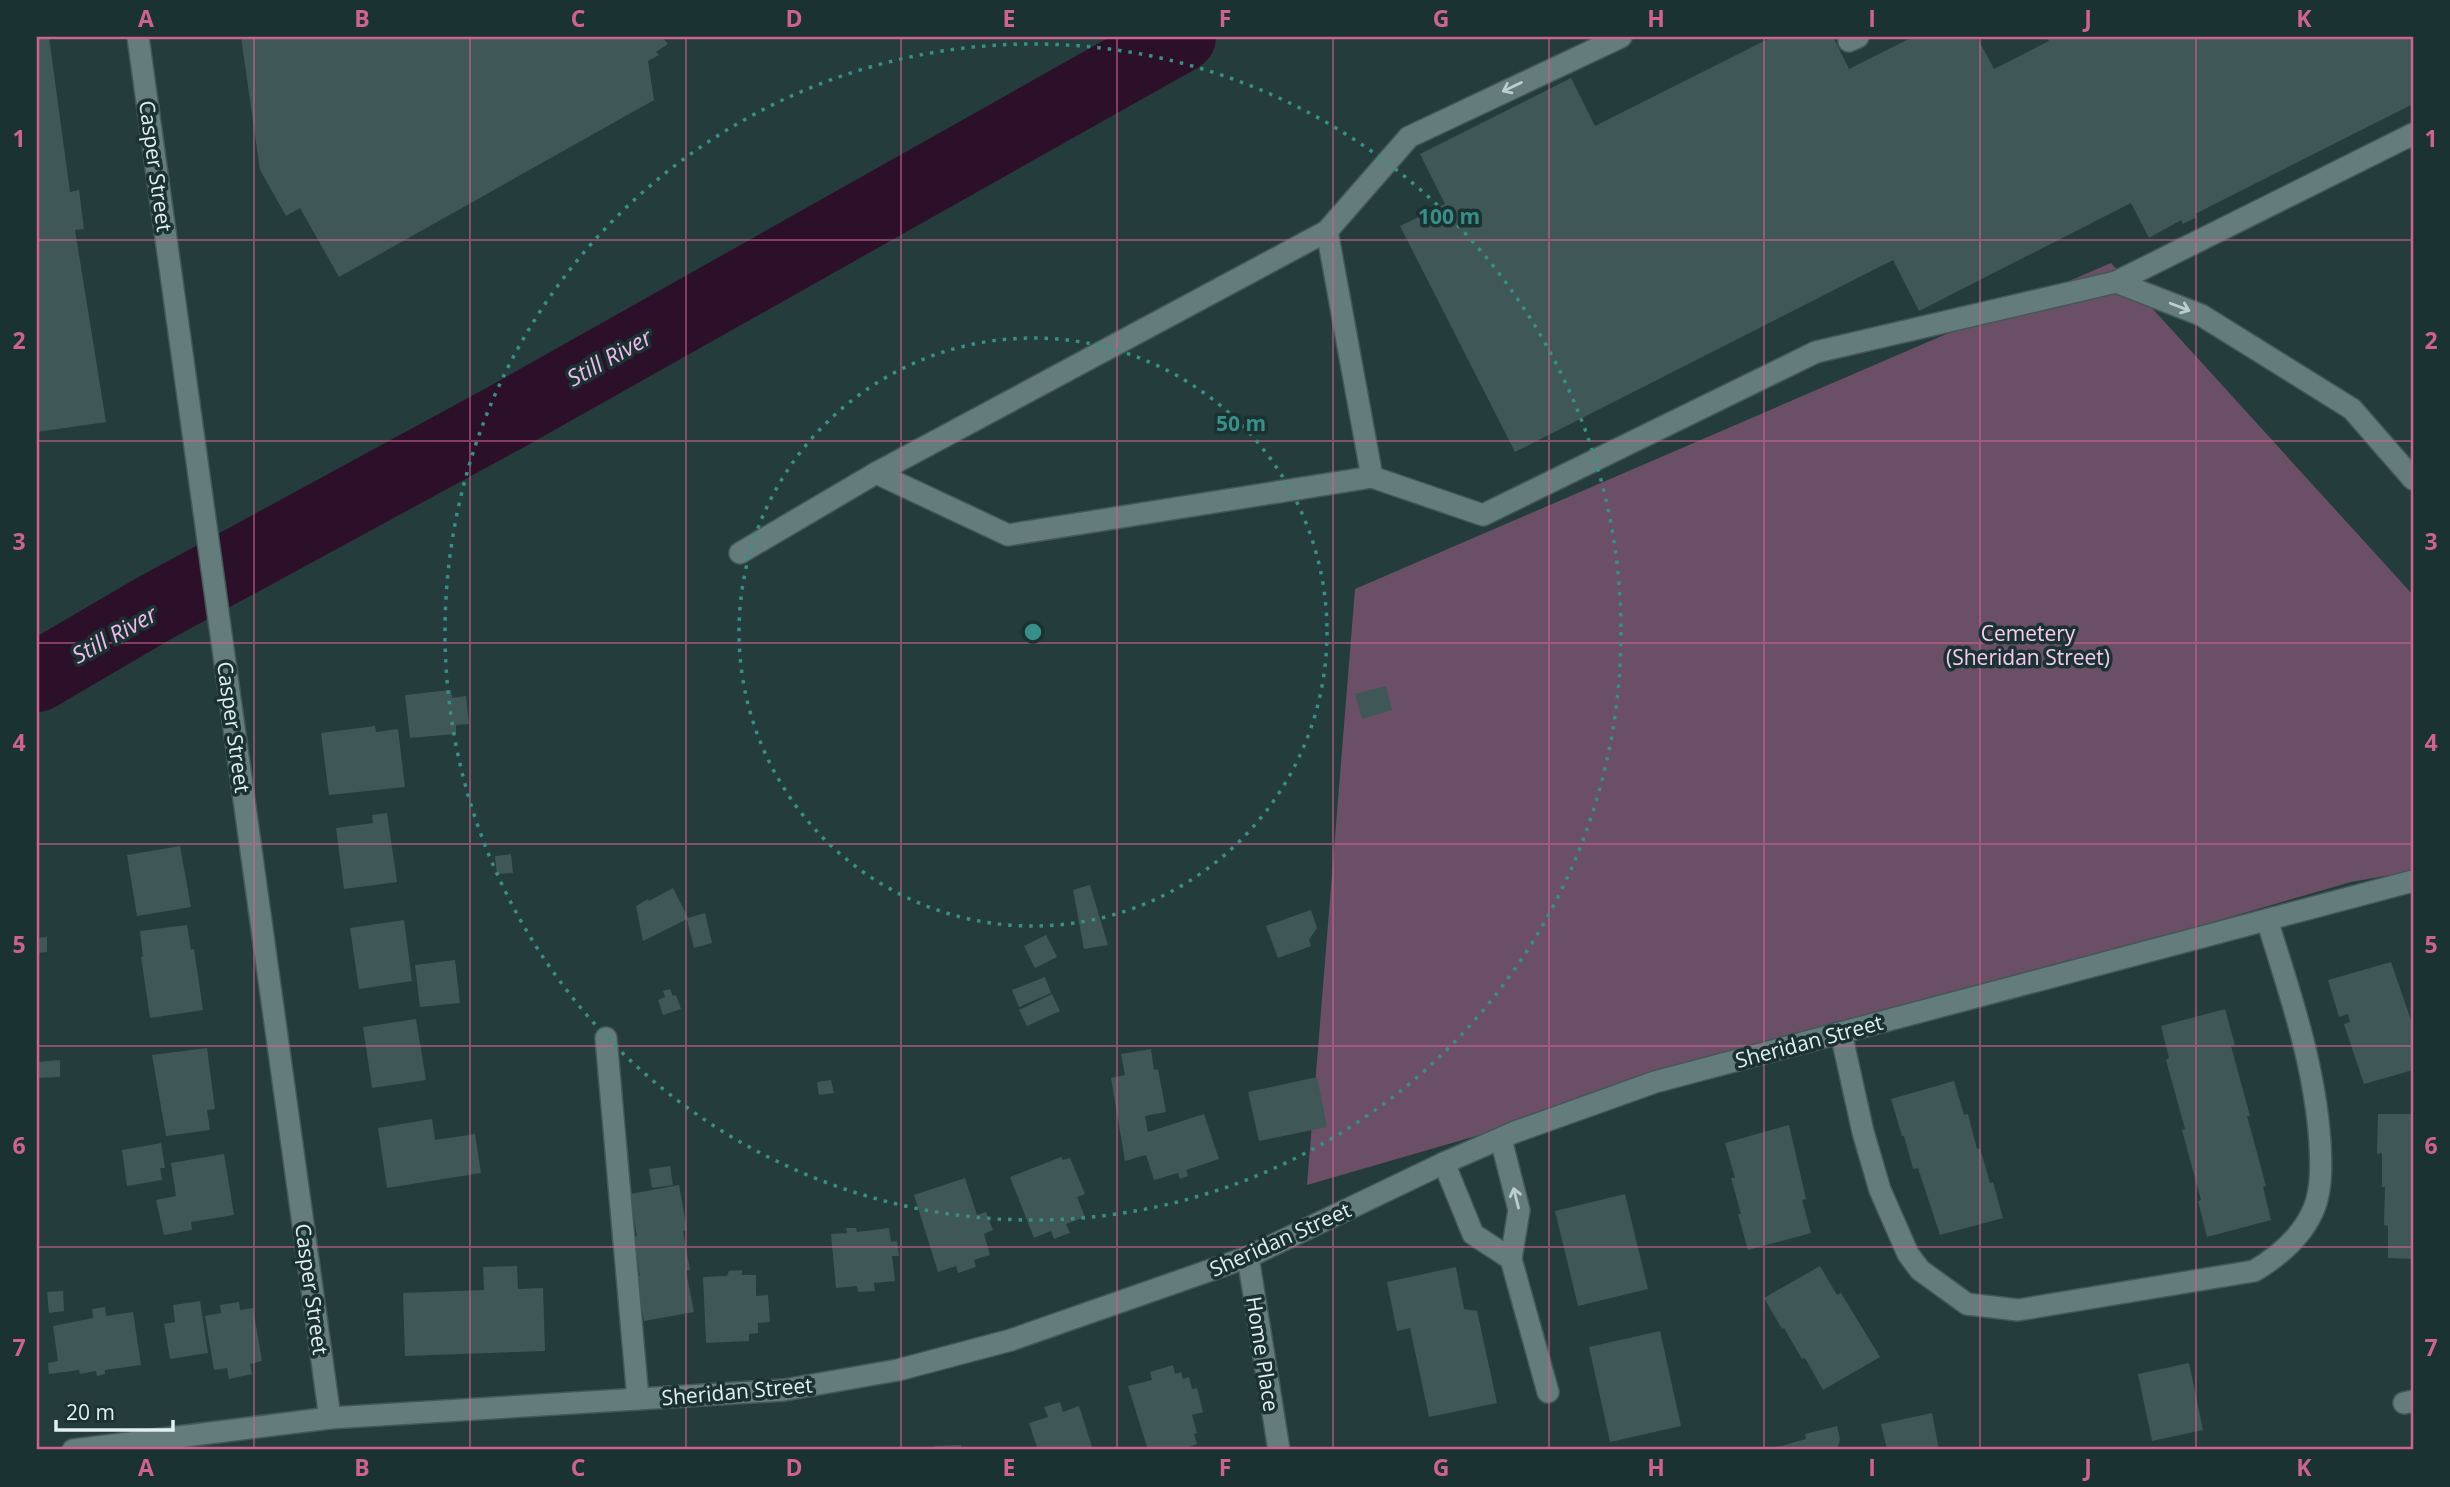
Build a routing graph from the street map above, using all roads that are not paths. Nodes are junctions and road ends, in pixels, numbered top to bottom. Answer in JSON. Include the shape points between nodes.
{"nodes":[{"id":1,"x":138,"y":37,"type":"edge"},
{"id":2,"x":1622,"y":37,"type":"edge"},
{"id":3,"x":2413,"y":134,"type":"edge"},
{"id":4,"x":1327,"y":230,"type":"junction"},
{"id":5,"x":2116,"y":282,"type":"junction"},
{"id":6,"x":876,"y":473,"type":"junction"},
{"id":7,"x":1372,"y":477,"type":"junction"},
{"id":8,"x":2413,"y":479,"type":"edge"},
{"id":9,"x":740,"y":553,"type":"dead end"},
{"id":10,"x":2413,"y":881,"type":"edge"},
{"id":11,"x":2267,"y":920,"type":"junction"},
{"id":12,"x":1841,"y":1033,"type":"junction"},
{"id":13,"x":606,"y":1038,"type":"dead end"},
{"id":14,"x":1501,"y":1139,"type":"junction"},
{"id":15,"x":1444,"y":1163,"type":"junction"},
{"id":16,"x":1248,"y":1257,"type":"junction"},
{"id":17,"x":1511,"y":1259,"type":"junction"},
{"id":18,"x":1548,"y":1392,"type":"dead end"},
{"id":19,"x":638,"y":1399,"type":"junction"},
{"id":20,"x":330,"y":1418,"type":"junction"},
{"id":21,"x":73,"y":1450,"type":"edge"},
{"id":22,"x":1279,"y":1450,"type":"edge"}],
"edges":[{"from":1,"to":20,"type":"street","name":"Casper Street"},
{"from":2,"to":4,"type":"street","one_way":true,"via":[[1409,137]]},
{"from":3,"to":5,"type":"street"},
{"from":4,"to":6,"type":"street"},
{"from":4,"to":7,"type":"street"},
{"from":5,"to":7,"type":"street","via":[[1815,352],[1483,514]]},
{"from":5,"to":8,"type":"street","one_way":true,"via":[[2201,315],[2351,409]]},
{"from":6,"to":7,"type":"street","via":[[1008,535]]},
{"from":6,"to":9,"type":"street"},
{"from":10,"to":11,"type":"street","name":"Sheridan Street"},
{"from":11,"to":12,"type":"street","name":"Sheridan Street"},
{"from":11,"to":12,"type":"street","via":[[2315,1092],[2322,1174],[2315,1206],[2299,1235],[2255,1271],[2018,1310],[1966,1304],[1920,1270],[1908,1254],[1880,1190]]},
{"from":12,"to":14,"type":"street","name":"Sheridan Street","via":[[1655,1082]]},
{"from":13,"to":19,"type":"street"},
{"from":14,"to":15,"type":"street","name":"Sheridan Street"},
{"from":17,"to":14,"type":"street","one_way":true,"via":[[1519,1210]]},
{"from":15,"to":16,"type":"street","name":"Sheridan Street"},
{"from":15,"to":17,"type":"street","via":[[1473,1234]]},
{"from":16,"to":19,"type":"street","name":"Sheridan Street","via":[[1011,1340],[898,1370],[784,1390]]},
{"from":16,"to":22,"type":"street","name":"Home Place"},
{"from":17,"to":18,"type":"street"},
{"from":19,"to":20,"type":"street","name":"Sheridan Street"},
{"from":20,"to":21,"type":"street","name":"Sheridan Street"}]}
